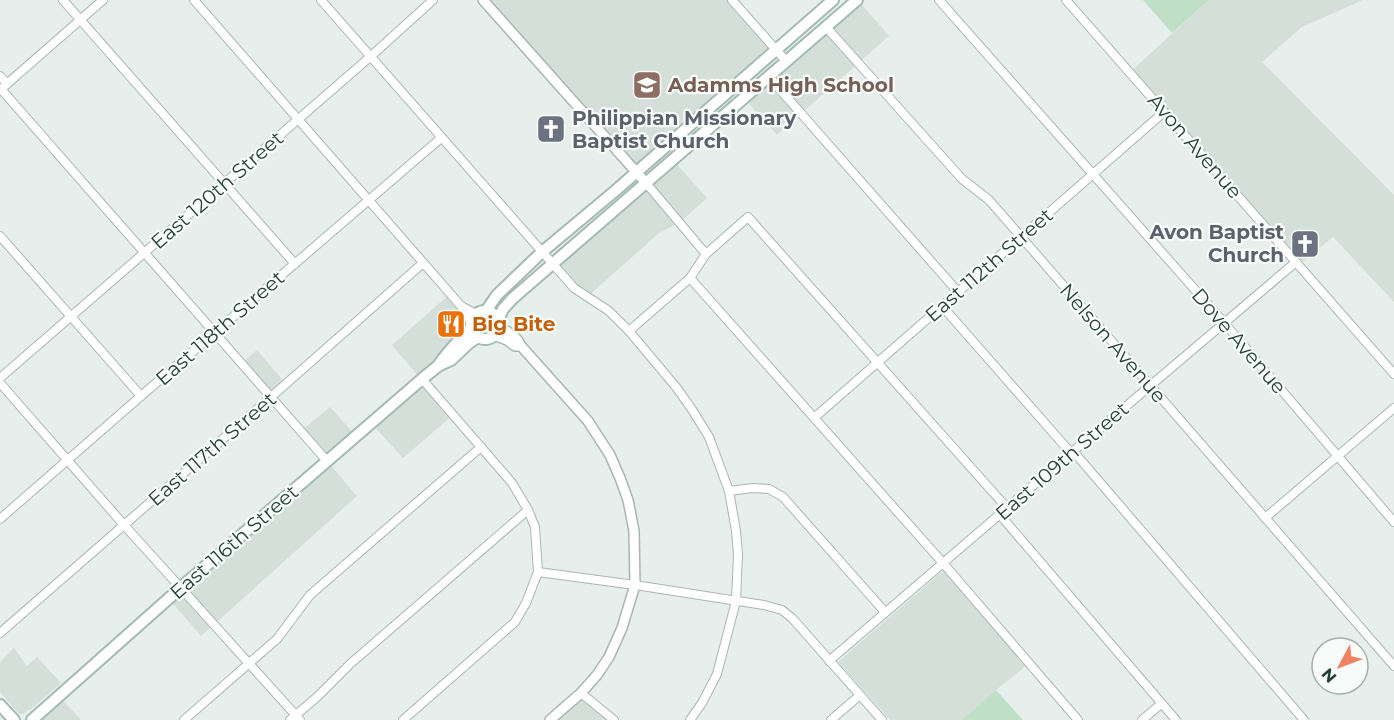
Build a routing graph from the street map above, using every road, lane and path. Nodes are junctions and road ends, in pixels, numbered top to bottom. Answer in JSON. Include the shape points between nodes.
{"nodes":[{"id":1,"x":63,"y":0,"type":"edge"},
{"id":2,"x":103,"y":0,"type":"edge"},
{"id":3,"x":194,"y":0,"type":"edge"},
{"id":4,"x":321,"y":0,"type":"edge"},
{"id":5,"x":433,"y":0,"type":"edge"},
{"id":6,"x":483,"y":0,"type":"edge"},
{"id":7,"x":732,"y":0,"type":"edge"},
{"id":8,"x":833,"y":0,"type":"edge"},
{"id":9,"x":837,"y":0,"type":"edge"},
{"id":10,"x":857,"y":0,"type":"edge"},
{"id":11,"x":939,"y":0,"type":"edge"},
{"id":12,"x":1066,"y":0,"type":"edge"},
{"id":13,"x":846,"y":10,"type":"junction"},
{"id":14,"x":81,"y":20,"type":"junction"},
{"id":15,"x":826,"y":27,"type":"junction"},
{"id":16,"x":776,"y":50,"type":"junction"},
{"id":17,"x":370,"y":57,"type":"junction"},
{"id":18,"x":786,"y":62,"type":"junction"},
{"id":19,"x":0,"y":76,"type":"edge"},
{"id":20,"x":769,"y":77,"type":"junction"},
{"id":21,"x":3,"y":87,"type":"edge"},
{"id":22,"x":1164,"y":112,"type":"junction"},
{"id":23,"x":298,"y":119,"type":"junction"},
{"id":24,"x":441,"y":138,"type":"junction"},
{"id":25,"x":636,"y":172,"type":"junction"},
{"id":26,"x":1094,"y":174,"type":"junction"},
{"id":27,"x":646,"y":183,"type":"junction"},
{"id":28,"x":224,"y":184,"type":"junction"},
{"id":29,"x":368,"y":200,"type":"junction"},
{"id":30,"x":0,"y":236,"type":"edge"},
{"id":31,"x":1021,"y":238,"type":"junction"},
{"id":32,"x":542,"y":252,"type":"junction"},
{"id":33,"x":145,"y":253,"type":"junction"},
{"id":34,"x":706,"y":254,"type":"junction"},
{"id":35,"x":1296,"y":262,"type":"junction"},
{"id":36,"x":423,"y":263,"type":"junction"},
{"id":37,"x":295,"y":264,"type":"junction"},
{"id":38,"x":553,"y":265,"type":"junction"},
{"id":39,"x":690,"y":278,"type":"junction"},
{"id":40,"x":958,"y":292,"type":"junction"},
{"id":41,"x":942,"y":306,"type":"junction"},
{"id":42,"x":71,"y":316,"type":"junction"},
{"id":43,"x":476,"y":319,"type":"junction"},
{"id":44,"x":1225,"y":323,"type":"junction"},
{"id":45,"x":497,"y":328,"type":"junction"},
{"id":46,"x":629,"y":331,"type":"junction"},
{"id":47,"x":215,"y":333,"type":"junction"},
{"id":48,"x":478,"y":337,"type":"junction"},
{"id":49,"x":877,"y":362,"type":"junction"},
{"id":50,"x":438,"y":366,"type":"junction"},
{"id":51,"x":1394,"y":374,"type":"edge"},
{"id":52,"x":422,"y":379,"type":"junction"},
{"id":53,"x":0,"y":381,"type":"edge"},
{"id":54,"x":1150,"y":385,"type":"junction"},
{"id":55,"x":141,"y":396,"type":"junction"},
{"id":56,"x":271,"y":397,"type":"junction"},
{"id":57,"x":1394,"y":408,"type":"edge"},
{"id":58,"x":814,"y":418,"type":"junction"},
{"id":59,"x":481,"y":447,"type":"junction"},
{"id":60,"x":1072,"y":452,"type":"junction"},
{"id":61,"x":1338,"y":456,"type":"junction"},
{"id":62,"x":68,"y":460,"type":"junction"},
{"id":63,"x":327,"y":461,"type":"junction"},
{"id":64,"x":729,"y":491,"type":"junction"},
{"id":65,"x":1007,"y":508,"type":"junction"},
{"id":66,"x":528,"y":510,"type":"junction"},
{"id":67,"x":1000,"y":514,"type":"junction"},
{"id":68,"x":1265,"y":518,"type":"junction"},
{"id":69,"x":0,"y":519,"type":"edge"},
{"id":70,"x":1394,"y":522,"type":"edge"},
{"id":71,"x":124,"y":525,"type":"junction"},
{"id":72,"x":943,"y":563,"type":"junction"},
{"id":73,"x":538,"y":572,"type":"junction"},
{"id":74,"x":635,"y":585,"type":"junction"},
{"id":75,"x":181,"y":588,"type":"junction"},
{"id":76,"x":736,"y":601,"type":"junction"},
{"id":77,"x":885,"y":612,"type":"junction"},
{"id":78,"x":0,"y":633,"type":"edge"},
{"id":79,"x":829,"y":661,"type":"junction"},
{"id":80,"x":249,"y":664,"type":"junction"},
{"id":81,"x":1394,"y":666,"type":"edge"},
{"id":82,"x":581,"y":693,"type":"junction"},
{"id":83,"x":860,"y":695,"type":"junction"},
{"id":84,"x":1161,"y":704,"type":"junction"},
{"id":85,"x":0,"y":705,"type":"edge"},
{"id":86,"x":295,"y":718,"type":"edge"},
{"id":87,"x":14,"y":720,"type":"edge"},
{"id":88,"x":32,"y":720,"type":"edge"},
{"id":89,"x":184,"y":720,"type":"edge"},
{"id":90,"x":403,"y":720,"type":"edge"},
{"id":91,"x":550,"y":720,"type":"edge"},
{"id":92,"x":614,"y":720,"type":"edge"},
{"id":93,"x":690,"y":720,"type":"edge"},
{"id":94,"x":831,"y":720,"type":"edge"},
{"id":95,"x":882,"y":720,"type":"edge"},
{"id":96,"x":1078,"y":720,"type":"edge"},
{"id":97,"x":1142,"y":720,"type":"edge"},
{"id":98,"x":1176,"y":720,"type":"edge"},
{"id":99,"x":1304,"y":720,"type":"edge"}],
"edges":[{"from":1,"to":14,"type":"street"},
{"from":2,"to":14,"type":"street"},
{"from":3,"to":23,"type":"street"},
{"from":4,"to":17,"type":"street"},
{"from":5,"to":17,"type":"street","name":"East 120th Street"},
{"from":6,"to":25,"type":"street"},
{"from":7,"to":16,"type":"street"},
{"from":8,"to":16,"type":"main road","name":"East 116th Street"},
{"from":9,"to":13,"type":"street"},
{"from":10,"to":13,"type":"main road"},
{"from":11,"to":26,"type":"street","name":"Dove Avenue"},
{"from":12,"to":22,"type":"street","name":"Avon Avenue"},
{"from":13,"to":15,"type":"main road"},
{"from":14,"to":21,"type":"street"},
{"from":14,"to":28,"type":"street"},
{"from":15,"to":18,"type":"main road"},
{"from":15,"to":31,"type":"street","name":"Nelson Avenue","via":[[962,179],[989,200]]},
{"from":16,"to":18,"type":"street"},
{"from":16,"to":25,"type":"main road","name":"East 116th Street"},
{"from":17,"to":23,"type":"street","name":"East 120th Street"},
{"from":17,"to":24,"type":"street"},
{"from":18,"to":20,"type":"main road"},
{"from":19,"to":21,"type":"street"},
{"from":20,"to":27,"type":"main road"},
{"from":20,"to":40,"type":"street"},
{"from":21,"to":33,"type":"street"},
{"from":22,"to":26,"type":"street","name":"East 112th Street"},
{"from":22,"to":35,"type":"street","name":"Avon Avenue"},
{"from":23,"to":28,"type":"street","name":"East 120th Street"},
{"from":23,"to":29,"type":"street"},
{"from":24,"to":29,"type":"street","name":"East 118th Street"},
{"from":24,"to":32,"type":"street"},
{"from":25,"to":27,"type":"street"},
{"from":25,"to":32,"type":"main road","name":"East 116th Street"},
{"from":26,"to":31,"type":"street","name":"East 112th Street"},
{"from":26,"to":44,"type":"street","name":"Dove Avenue"},
{"from":27,"to":34,"type":"street"},
{"from":27,"to":38,"type":"main road"},
{"from":28,"to":33,"type":"street","name":"East 120th Street"},
{"from":28,"to":37,"type":"street"},
{"from":29,"to":36,"type":"street"},
{"from":29,"to":37,"type":"street","name":"East 118th Street"},
{"from":30,"to":42,"type":"street"},
{"from":31,"to":40,"type":"street","name":"East 112th Street"},
{"from":31,"to":54,"type":"street","name":"Nelson Avenue"},
{"from":32,"to":38,"type":"street"},
{"from":32,"to":43,"type":"main road","name":"East 116th Street"},
{"from":33,"to":42,"type":"street","name":"East 120th Street"},
{"from":33,"to":47,"type":"street"},
{"from":34,"to":39,"type":"street"},
{"from":34,"to":49,"type":"street","via":[[748,217]]},
{"from":35,"to":44,"type":"street","name":"East 109th Street"},
{"from":35,"to":51,"type":"street","name":"Avon Avenue"},
{"from":36,"to":43,"type":"street"},
{"from":36,"to":56,"type":"street","name":"East 117th Street"},
{"from":37,"to":47,"type":"street","name":"East 118th Street"},
{"from":38,"to":45,"type":"main road","via":[[503,309]]},
{"from":38,"to":46,"type":"street","via":[[574,288],[609,311]]},
{"from":39,"to":46,"type":"street"},
{"from":39,"to":58,"type":"street"},
{"from":40,"to":41,"type":"street","name":"East 112th Street"},
{"from":41,"to":49,"type":"street","name":"East 112th Street"},
{"from":41,"to":60,"type":"street"},
{"from":42,"to":53,"type":"street","name":"East 120th Street"},
{"from":42,"to":55,"type":"street"},
{"from":43,"to":45,"type":"main road","via":[[492,313]]},
{"from":43,"to":48,"type":"main road"},
{"from":43,"to":50,"type":"main road","name":"East 116th Street"},
{"from":44,"to":54,"type":"street","name":"East 109th Street"},
{"from":44,"to":61,"type":"street","name":"Dove Avenue"},
{"from":45,"to":48,"type":"main road","via":[[487,339]]},
{"from":45,"to":74,"type":"street","via":[[507,340],[521,346],[588,421],[610,455],[628,500],[634,531]]},
{"from":46,"to":64,"type":"street","via":[[691,408],[708,437]]},
{"from":47,"to":55,"type":"street","name":"East 118th Street"},
{"from":47,"to":56,"type":"street"},
{"from":48,"to":50,"type":"main road","name":"East 116th Street"},
{"from":49,"to":58,"type":"street","name":"East 112th Street"},
{"from":49,"to":65,"type":"street"},
{"from":50,"to":52,"type":"main road","name":"East 116th Street"},
{"from":52,"to":59,"type":"street"},
{"from":52,"to":63,"type":"main road","name":"East 116th Street"},
{"from":53,"to":62,"type":"street"},
{"from":54,"to":60,"type":"street","name":"East 109th Street"},
{"from":54,"to":68,"type":"street","name":"Nelson Avenue"},
{"from":55,"to":62,"type":"street","name":"East 118th Street"},
{"from":56,"to":63,"type":"street"},
{"from":56,"to":71,"type":"street","name":"East 117th Street"},
{"from":57,"to":61,"type":"street"},
{"from":58,"to":72,"type":"street"},
{"from":59,"to":66,"type":"street","via":[[512,483]]},
{"from":59,"to":80,"type":"street","via":[[310,595],[277,639]]},
{"from":60,"to":65,"type":"street","name":"East 109th Street"},
{"from":60,"to":99,"type":"street"},
{"from":61,"to":68,"type":"street"},
{"from":61,"to":70,"type":"street","name":"Dove Avenue"},
{"from":62,"to":69,"type":"street","name":"East 118th Street"},
{"from":62,"to":71,"type":"street"},
{"from":63,"to":75,"type":"main road","name":"East 116th Street"},
{"from":64,"to":76,"type":"street","via":[[738,554]]},
{"from":64,"to":77,"type":"street","via":[[769,489],[783,497]]},
{"from":65,"to":67,"type":"street","name":"East 109th Street"},
{"from":66,"to":73,"type":"street","via":[[535,528]]},
{"from":66,"to":86,"type":"street","via":[[350,664]]},
{"from":67,"to":72,"type":"street","name":"East 109th Street"},
{"from":67,"to":84,"type":"street"},
{"from":68,"to":81,"type":"street","name":"Nelson Avenue"},
{"from":71,"to":75,"type":"street"},
{"from":71,"to":78,"type":"street","name":"East 117th Street"},
{"from":72,"to":77,"type":"street","name":"East 109th Street"},
{"from":72,"to":96,"type":"street"},
{"from":73,"to":74,"type":"street"},
{"from":73,"to":90,"type":"street","via":[[515,622]]},
{"from":74,"to":76,"type":"street"},
{"from":74,"to":82,"type":"street","via":[[609,657]]},
{"from":75,"to":80,"type":"street"},
{"from":75,"to":88,"type":"main road","name":"East 116th Street"},
{"from":76,"to":79,"type":"street","via":[[782,610]]},
{"from":76,"to":93,"type":"street","via":[[717,674]]},
{"from":77,"to":79,"type":"street","name":"East 109th Street"},
{"from":79,"to":83,"type":"street"},
{"from":80,"to":86,"type":"street"},
{"from":80,"to":89,"type":"street"},
{"from":82,"to":91,"type":"street"},
{"from":82,"to":92,"type":"street"},
{"from":83,"to":94,"type":"street"},
{"from":83,"to":95,"type":"street"},
{"from":84,"to":97,"type":"street"},
{"from":84,"to":98,"type":"street"},
{"from":85,"to":87,"type":"main road"}]}
